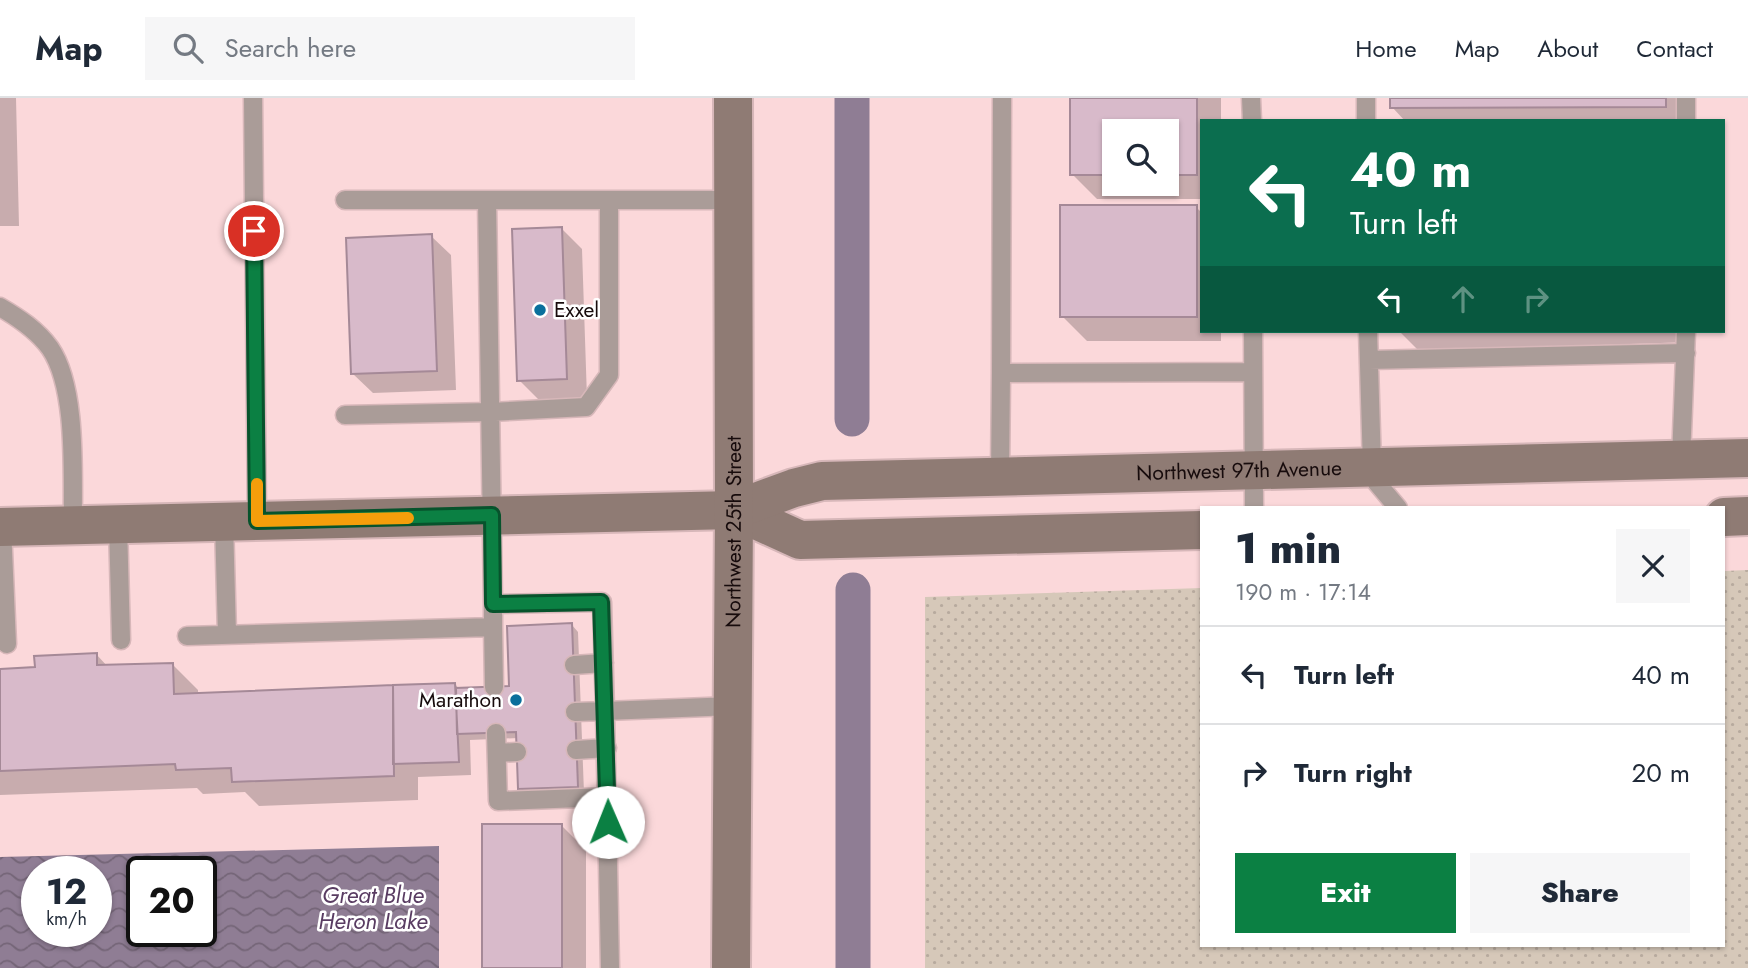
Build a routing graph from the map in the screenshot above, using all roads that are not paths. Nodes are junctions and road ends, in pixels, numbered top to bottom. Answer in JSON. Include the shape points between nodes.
{"nodes":[{"id":1,"x":253,"y":98,"type":"edge"},
{"id":2,"x":733,"y":98,"type":"edge"},
{"id":3,"x":1002,"y":98,"type":"edge"},
{"id":4,"x":1251,"y":98,"type":"edge"},
{"id":5,"x":1366,"y":98,"type":"edge"},
{"id":6,"x":1686,"y":98,"type":"edge"},
{"id":7,"x":1252,"y":119,"type":"edge"},
{"id":8,"x":1366,"y":119,"type":"edge"},
{"id":9,"x":1686,"y":119,"type":"edge"},
{"id":10,"x":345,"y":200,"type":"dead end"},
{"id":11,"x":486,"y":200,"type":"junction"},
{"id":12,"x":609,"y":200,"type":"junction"},
{"id":13,"x":733,"y":200,"type":"junction"},
{"id":14,"x":0,"y":307,"type":"edge"},
{"id":15,"x":1253,"y":333,"type":"edge"},
{"id":16,"x":1368,"y":333,"type":"edge"},
{"id":17,"x":1686,"y":333,"type":"edge"},
{"id":18,"x":1686,"y":353,"type":"junction"},
{"id":19,"x":1369,"y":360,"type":"junction"},
{"id":20,"x":1253,"y":372,"type":"junction"},
{"id":21,"x":1001,"y":373,"type":"junction"},
{"id":22,"x":490,"y":412,"type":"junction"},
{"id":23,"x":345,"y":415,"type":"dead end"},
{"id":24,"x":1748,"y":458,"type":"edge"},
{"id":25,"x":1681,"y":459,"type":"junction"},
{"id":26,"x":1372,"y":467,"type":"junction"},
{"id":27,"x":1000,"y":476,"type":"junction"},
{"id":28,"x":1254,"y":489,"type":"edge"},
{"id":29,"x":1396,"y":506,"type":"edge"},
{"id":30,"x":734,"y":510,"type":"junction"},
{"id":31,"x":492,"y":515,"type":"junction"},
{"id":32,"x":1748,"y":516,"type":"edge"},
{"id":33,"x":1725,"y":517,"type":"edge"},
{"id":34,"x":240,"y":521,"type":"junction"},
{"id":35,"x":118,"y":524,"type":"junction"},
{"id":36,"x":73,"y":525,"type":"junction"},
{"id":37,"x":1,"y":527,"type":"edge"},
{"id":38,"x":1200,"y":530,"type":"edge"},
{"id":39,"x":493,"y":604,"type":"junction"},
{"id":40,"x":493,"y":627,"type":"junction"},
{"id":41,"x":228,"y":635,"type":"junction"},
{"id":42,"x":187,"y":636,"type":"dead end"},
{"id":43,"x":121,"y":640,"type":"dead end"},
{"id":44,"x":7,"y":644,"type":"dead end"},
{"id":45,"x":604,"y":663,"type":"junction"},
{"id":46,"x":574,"y":665,"type":"dead end"},
{"id":47,"x":499,"y":675,"type":"dead end"},
{"id":48,"x":733,"y":706,"type":"junction"},
{"id":49,"x":606,"y":711,"type":"junction"},
{"id":50,"x":575,"y":712,"type":"dead end"},
{"id":51,"x":496,"y":733,"type":"dead end"},
{"id":52,"x":607,"y":748,"type":"junction"},
{"id":53,"x":576,"y":750,"type":"dead end"},
{"id":54,"x":517,"y":752,"type":"dead end"},
{"id":55,"x":496,"y":753,"type":"junction"},
{"id":56,"x":608,"y":797,"type":"junction"},
{"id":57,"x":610,"y":968,"type":"edge"},
{"id":58,"x":731,"y":968,"type":"edge"}],
"edges":[{"from":1,"to":34,"type":"lane"},
{"from":2,"to":13,"type":"street","name":"Northwest 25th Street"},
{"from":3,"to":21,"type":"lane"},
{"from":4,"to":7,"type":"lane"},
{"from":5,"to":8,"type":"lane"},
{"from":6,"to":9,"type":"lane"},
{"from":10,"to":11,"type":"lane"},
{"from":11,"to":12,"type":"lane"},
{"from":11,"to":22,"type":"lane"},
{"from":12,"to":13,"type":"lane"},
{"from":12,"to":22,"type":"lane","via":[[609,375],[586,407]]},
{"from":13,"to":30,"type":"street","name":"Northwest 25th Street"},
{"from":14,"to":36,"type":"lane","via":[[23,320],[50,349],[67,385]]},
{"from":15,"to":20,"type":"lane"},
{"from":16,"to":19,"type":"lane"},
{"from":17,"to":18,"type":"lane"},
{"from":18,"to":19,"type":"lane"},
{"from":18,"to":25,"type":"lane"},
{"from":19,"to":26,"type":"lane"},
{"from":20,"to":21,"type":"lane"},
{"from":20,"to":28,"type":"lane"},
{"from":21,"to":27,"type":"lane"},
{"from":22,"to":23,"type":"lane"},
{"from":22,"to":31,"type":"lane"},
{"from":24,"to":25,"type":"street","name":"Northwest 97th Avenue"},
{"from":25,"to":26,"type":"street","name":"Northwest 97th Avenue"},
{"from":26,"to":28,"type":"street","name":"Northwest 97th Avenue"},
{"from":26,"to":29,"type":"lane","via":[[1377,484]]},
{"from":27,"to":28,"type":"street","name":"Northwest 97th Avenue"},
{"from":27,"to":30,"type":"street","name":"Northwest 97th Avenue","via":[[822,481]]},
{"from":30,"to":31,"type":"street","name":"Northwest 97th Avenue"},
{"from":30,"to":38,"type":"street","name":"Northwest 97th Avenue","via":[[800,540]]},
{"from":30,"to":48,"type":"street","name":"Northwest 25th Street"},
{"from":31,"to":34,"type":"street","name":"Northwest 97th Avenue"},
{"from":31,"to":39,"type":"lane"},
{"from":32,"to":33,"type":"street"},
{"from":34,"to":35,"type":"street","name":"Northwest 97th Avenue"},
{"from":34,"to":41,"type":"lane"},
{"from":35,"to":36,"type":"street","name":"Northwest 97th Avenue"},
{"from":35,"to":43,"type":"lane"},
{"from":36,"to":37,"type":"street","name":"Northwest 97th Avenue"},
{"from":37,"to":44,"type":"lane"},
{"from":39,"to":40,"type":"lane"},
{"from":39,"to":45,"type":"lane","via":[[601,602]]},
{"from":40,"to":41,"type":"lane"},
{"from":40,"to":47,"type":"lane"},
{"from":41,"to":42,"type":"lane"},
{"from":45,"to":46,"type":"lane"},
{"from":45,"to":49,"type":"lane"},
{"from":48,"to":49,"type":"lane"},
{"from":48,"to":58,"type":"street","name":"Northwest 25th Street"},
{"from":49,"to":50,"type":"lane"},
{"from":49,"to":52,"type":"lane"},
{"from":51,"to":55,"type":"lane"},
{"from":52,"to":53,"type":"lane"},
{"from":52,"to":56,"type":"lane"},
{"from":54,"to":55,"type":"lane"},
{"from":55,"to":56,"type":"lane","via":[[498,802]]},
{"from":56,"to":57,"type":"lane"}]}
